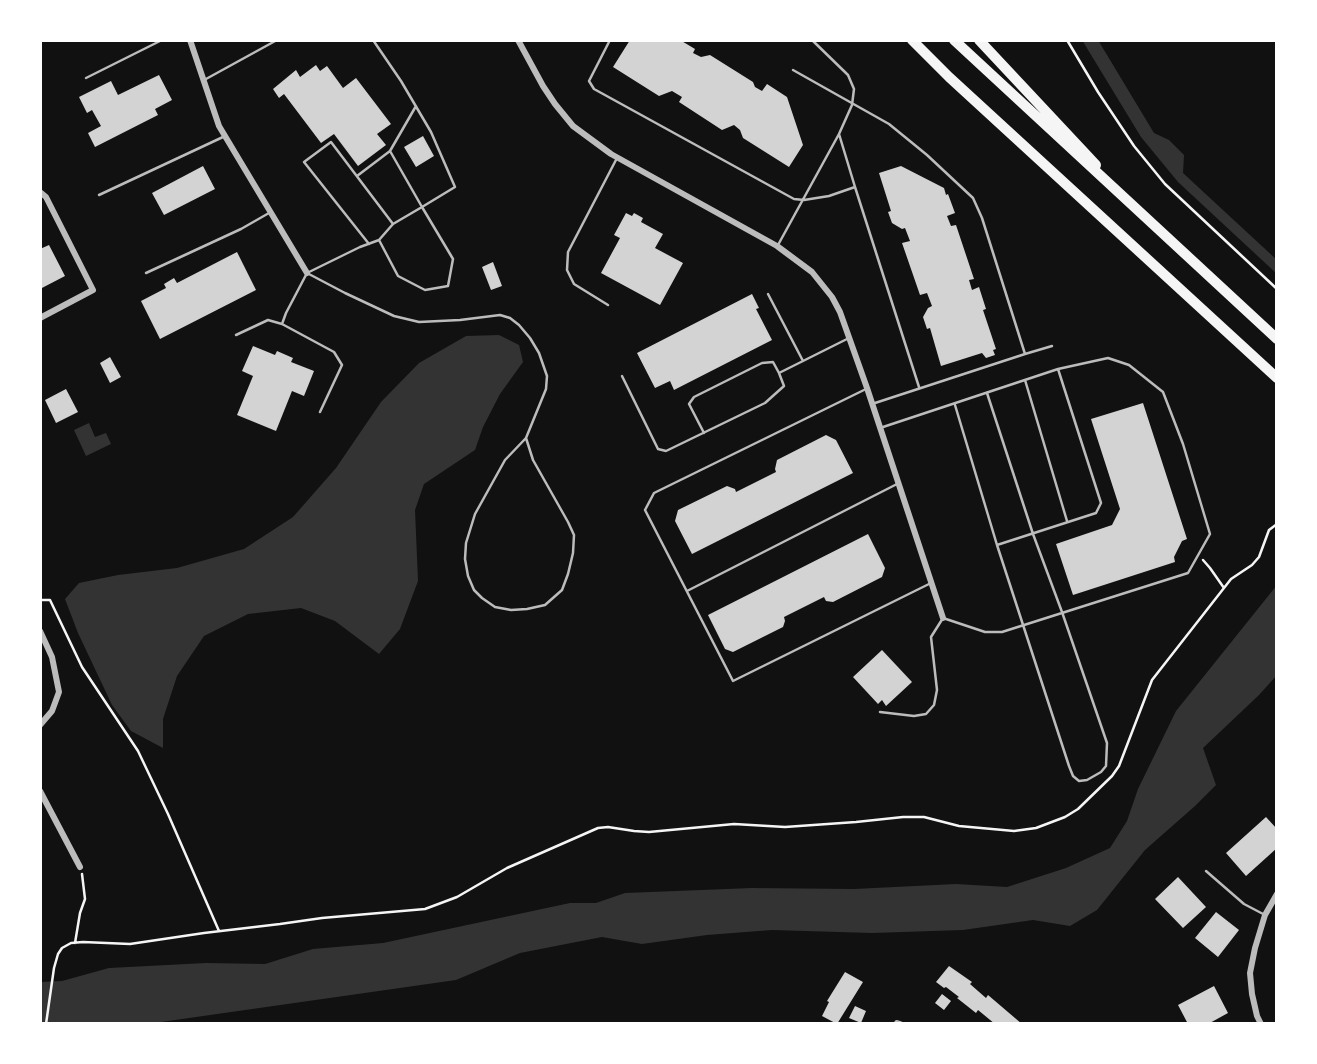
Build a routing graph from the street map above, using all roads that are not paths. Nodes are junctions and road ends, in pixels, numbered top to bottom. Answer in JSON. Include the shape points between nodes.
{"nodes":[{"id":1,"x":162,"y":40,"type":"edge"},
{"id":2,"x":190,"y":40,"type":"edge"},
{"id":3,"x":277,"y":40,"type":"edge"},
{"id":4,"x":373,"y":40,"type":"edge"},
{"id":5,"x":516,"y":40,"type":"edge"},
{"id":6,"x":610,"y":40,"type":"edge"},
{"id":7,"x":812,"y":40,"type":"edge"},
{"id":8,"x":902,"y":40,"type":"edge"},
{"id":9,"x":912,"y":40,"type":"edge"},
{"id":10,"x":954,"y":40,"type":"edge"},
{"id":11,"x":979,"y":40,"type":"edge"},
{"id":12,"x":793,"y":70,"type":"dead end"},
{"id":13,"x":949,"y":77,"type":"junction"},
{"id":14,"x":86,"y":78,"type":"dead end"},
{"id":15,"x":203,"y":81,"type":"junction"},
{"id":16,"x":852,"y":105,"type":"junction"},
{"id":17,"x":416,"y":106,"type":"junction"},
{"id":18,"x":839,"y":134,"type":"junction"},
{"id":19,"x":225,"y":136,"type":"junction"},
{"id":20,"x":390,"y":151,"type":"junction"},
{"id":21,"x":617,"y":158,"type":"junction"},
{"id":22,"x":357,"y":176,"type":"junction"},
{"id":23,"x":855,"y":187,"type":"junction"},
{"id":24,"x":43,"y":194,"type":"edge"},
{"id":25,"x":99,"y":195,"type":"dead end"},
{"id":26,"x":804,"y":200,"type":"junction"},
{"id":27,"x":422,"y":207,"type":"junction"},
{"id":28,"x":270,"y":212,"type":"junction"},
{"id":29,"x":393,"y":224,"type":"junction"},
{"id":30,"x":1154,"y":226,"type":"junction"},
{"id":31,"x":379,"y":240,"type":"junction"},
{"id":32,"x":369,"y":244,"type":"junction"},
{"id":33,"x":777,"y":246,"type":"junction"},
{"id":34,"x":146,"y":273,"type":"dead end"},
{"id":35,"x":307,"y":273,"type":"junction"},
{"id":36,"x":768,"y":294,"type":"dead end"},
{"id":37,"x":608,"y":305,"type":"dead end"},
{"id":38,"x":40,"y":318,"type":"edge"},
{"id":39,"x":282,"y":324,"type":"junction"},
{"id":40,"x":236,"y":335,"type":"dead end"},
{"id":41,"x":849,"y":337,"type":"junction"},
{"id":42,"x":1277,"y":339,"type":"edge"},
{"id":43,"x":1052,"y":346,"type":"dead end"},
{"id":44,"x":1025,"y":354,"type":"junction"},
{"id":45,"x":803,"y":361,"type":"junction"},
{"id":46,"x":1058,"y":369,"type":"junction"},
{"id":47,"x":779,"y":373,"type":"junction"},
{"id":48,"x":622,"y":376,"type":"dead end"},
{"id":49,"x":1277,"y":378,"type":"edge"},
{"id":50,"x":1025,"y":380,"type":"junction"},
{"id":51,"x":867,"y":388,"type":"junction"},
{"id":52,"x":920,"y":388,"type":"junction"},
{"id":53,"x":987,"y":393,"type":"junction"},
{"id":54,"x":873,"y":404,"type":"junction"},
{"id":55,"x":955,"y":404,"type":"junction"},
{"id":56,"x":320,"y":412,"type":"dead end"},
{"id":57,"x":880,"y":428,"type":"junction"},
{"id":58,"x":704,"y":432,"type":"junction"},
{"id":59,"x":526,"y":438,"type":"junction"},
{"id":60,"x":899,"y":483,"type":"junction"},
{"id":61,"x":1068,"y":522,"type":"junction"},
{"id":62,"x":1033,"y":534,"type":"junction"},
{"id":63,"x":997,"y":545,"type":"junction"},
{"id":64,"x":931,"y":583,"type":"junction"},
{"id":65,"x":687,"y":591,"type":"junction"},
{"id":66,"x":1062,"y":612,"type":"junction"},
{"id":67,"x":943,"y":618,"type":"junction"},
{"id":68,"x":1023,"y":625,"type":"junction"},
{"id":69,"x":40,"y":631,"type":"edge"},
{"id":70,"x":880,"y":712,"type":"dead end"},
{"id":71,"x":40,"y":725,"type":"edge"},
{"id":72,"x":41,"y":796,"type":"edge"},
{"id":73,"x":80,"y":867,"type":"road end"},
{"id":74,"x":1206,"y":871,"type":"dead end"},
{"id":75,"x":1277,"y":894,"type":"edge"},
{"id":76,"x":1265,"y":915,"type":"junction"},
{"id":77,"x":1261,"y":1024,"type":"edge"}],
"edges":[{"from":1,"to":14,"type":"lane"},
{"from":2,"to":15,"type":"street"},
{"from":3,"to":15,"type":"lane"},
{"from":4,"to":17,"type":"lane"},
{"from":5,"to":21,"type":"street","via":[[573,126]]},
{"from":6,"to":26,"type":"lane","via":[[589,81],[594,89],[794,199]]},
{"from":7,"to":16,"type":"lane","via":[[848,75],[854,89]]},
{"from":8,"to":13,"type":"main road"},
{"from":9,"to":13,"type":"main road"},
{"from":10,"to":30,"type":"main road"},
{"from":11,"to":30,"type":"main road"},
{"from":12,"to":16,"type":"lane"},
{"from":13,"to":49,"type":"main road"},
{"from":15,"to":19,"type":"street"},
{"from":16,"to":18,"type":"lane"},
{"from":16,"to":44,"type":"lane","via":[[889,124],[973,198]]},
{"from":17,"to":20,"type":"lane"},
{"from":17,"to":27,"type":"lane","via":[[455,187]]},
{"from":18,"to":23,"type":"lane"},
{"from":18,"to":26,"type":"lane"},
{"from":19,"to":25,"type":"lane"},
{"from":19,"to":28,"type":"street"},
{"from":20,"to":22,"type":"lane"},
{"from":20,"to":27,"type":"lane"},
{"from":21,"to":33,"type":"street"},
{"from":21,"to":37,"type":"lane","via":[[568,252],[567,270],[574,284]]},
{"from":22,"to":29,"type":"lane"},
{"from":22,"to":32,"type":"lane","via":[[331,142],[304,163]]},
{"from":23,"to":26,"type":"lane"},
{"from":23,"to":52,"type":"lane"},
{"from":24,"to":38,"type":"street","via":[[93,290]]},
{"from":26,"to":33,"type":"lane"},
{"from":27,"to":29,"type":"lane"},
{"from":27,"to":31,"type":"lane","via":[[453,259],[448,286],[425,290],[398,276]]},
{"from":28,"to":34,"type":"lane"},
{"from":28,"to":35,"type":"street"},
{"from":29,"to":31,"type":"lane"},
{"from":30,"to":42,"type":"main road"},
{"from":31,"to":32,"type":"lane"},
{"from":32,"to":35,"type":"lane"},
{"from":33,"to":41,"type":"street","via":[[825,287],[841,312]]},
{"from":35,"to":39,"type":"lane"},
{"from":35,"to":59,"type":"lane","via":[[394,316],[419,322],[510,318],[530,338],[547,376]]},
{"from":36,"to":45,"type":"lane"},
{"from":39,"to":40,"type":"lane","via":[[268,320]]},
{"from":39,"to":56,"type":"lane","via":[[334,352],[342,365]]},
{"from":41,"to":45,"type":"lane"},
{"from":41,"to":51,"type":"street"},
{"from":43,"to":44,"type":"lane"},
{"from":44,"to":52,"type":"lane"},
{"from":45,"to":47,"type":"lane"},
{"from":46,"to":50,"type":"lane"},
{"from":46,"to":61,"type":"lane","via":[[1101,503],[1096,513]]},
{"from":46,"to":66,"type":"lane","via":[[1108,358],[1129,365],[1163,392],[1210,534],[1188,573]]},
{"from":47,"to":58,"type":"lane","via":[[784,386],[765,403]]},
{"from":47,"to":58,"type":"lane","via":[[772,362],[762,363],[694,397],[689,404]]},
{"from":48,"to":58,"type":"lane","via":[[658,449],[666,451]]},
{"from":50,"to":53,"type":"lane"},
{"from":50,"to":61,"type":"lane"},
{"from":51,"to":54,"type":"street"},
{"from":51,"to":65,"type":"lane","via":[[654,493],[645,510]]},
{"from":52,"to":54,"type":"lane"},
{"from":53,"to":55,"type":"lane"},
{"from":53,"to":62,"type":"lane"},
{"from":54,"to":57,"type":"street"},
{"from":55,"to":57,"type":"lane"},
{"from":55,"to":63,"type":"lane"},
{"from":57,"to":60,"type":"street"},
{"from":59,"to":59,"type":"lane","via":[[487,489],[466,543],[465,559],[474,590],[495,607],[511,610],[545,605],[562,590],[573,554],[574,534],[533,460]]},
{"from":60,"to":64,"type":"street"},
{"from":60,"to":65,"type":"lane"},
{"from":61,"to":62,"type":"lane"},
{"from":62,"to":63,"type":"lane"},
{"from":62,"to":66,"type":"lane"},
{"from":63,"to":68,"type":"lane"},
{"from":64,"to":65,"type":"lane","via":[[733,681]]},
{"from":64,"to":67,"type":"street"},
{"from":66,"to":68,"type":"lane"},
{"from":66,"to":68,"type":"lane","via":[[1107,743],[1106,766],[1087,780],[1073,776]]},
{"from":67,"to":68,"type":"lane","via":[[985,632]]},
{"from":67,"to":70,"type":"lane","via":[[931,637],[937,691],[934,705],[926,715]]},
{"from":69,"to":71,"type":"street","via":[[52,657],[59,692]]},
{"from":72,"to":73,"type":"street"},
{"from":74,"to":76,"type":"lane","via":[[1244,904]]},
{"from":75,"to":76,"type":"street"},
{"from":76,"to":77,"type":"street","via":[[1250,973]]}]}
